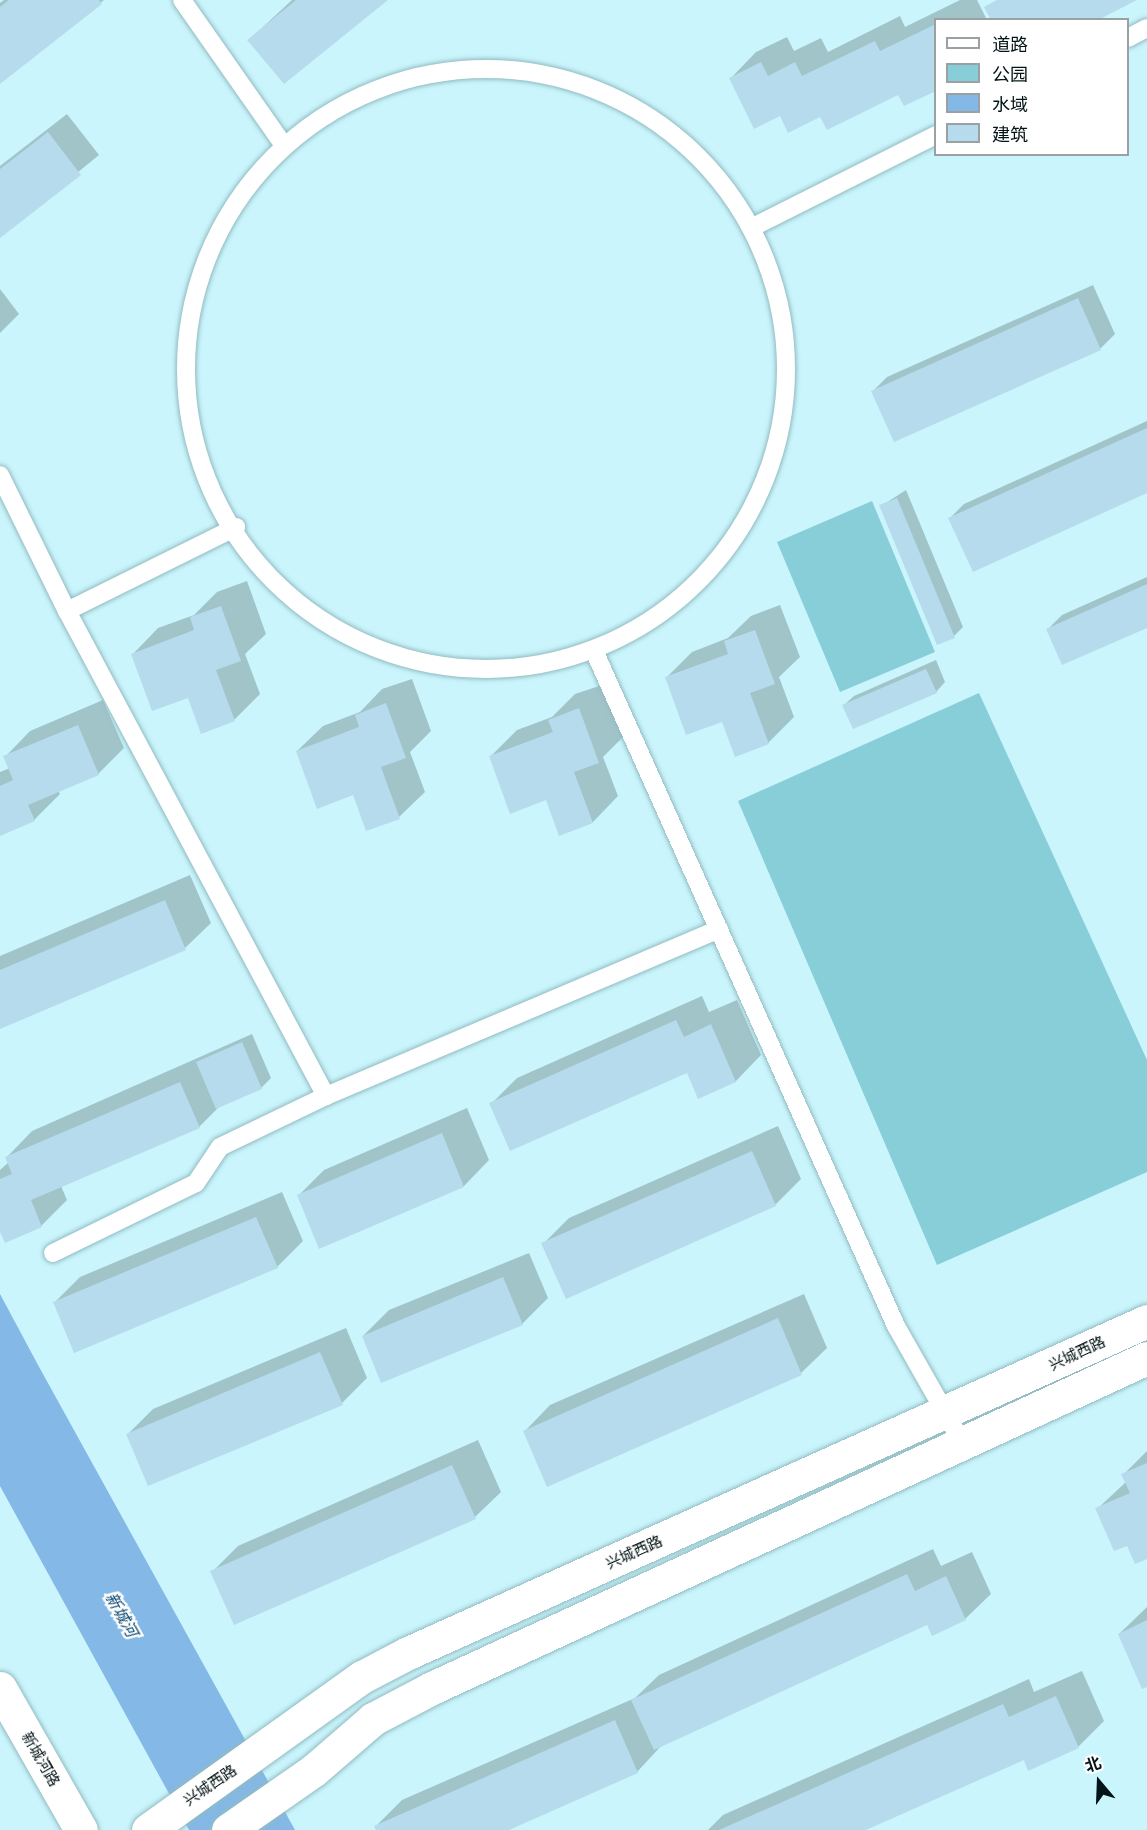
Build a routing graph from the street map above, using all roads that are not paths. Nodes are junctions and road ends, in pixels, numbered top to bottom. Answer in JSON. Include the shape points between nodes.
{"nodes":[{"id":1,"x":182,"y":0,"type":"edge"},
{"id":2,"x":1147,"y":28,"type":"edge"},
{"id":3,"x":1129,"y":37,"type":"edge"},
{"id":4,"x":934,"y":136,"type":"edge"},
{"id":5,"x":280,"y":140,"type":"junction"},
{"id":6,"x":751,"y":228,"type":"junction"},
{"id":7,"x":0,"y":475,"type":"edge"},
{"id":8,"x":236,"y":527,"type":"junction"},
{"id":9,"x":67,"y":611,"type":"junction"},
{"id":10,"x":596,"y":655,"type":"junction"},
{"id":11,"x":719,"y":930,"type":"junction"},
{"id":12,"x":326,"y":1096,"type":"junction"},
{"id":13,"x":53,"y":1253,"type":"dead end"},
{"id":14,"x":1147,"y":1321,"type":"edge"},
{"id":15,"x":1147,"y":1358,"type":"edge"},
{"id":16,"x":947,"y":1413,"type":"junction"},
{"id":17,"x":962,"y":1442,"type":"junction"},
{"id":18,"x":0,"y":1688,"type":"edge"},
{"id":19,"x":154,"y":1825,"type":"edge"},
{"id":20,"x":81,"y":1830,"type":"edge"},
{"id":21,"x":228,"y":1830,"type":"edge"}],
"edges":[{"from":1,"to":5,"type":"lane"},
{"from":2,"to":3,"type":"lane"},
{"from":4,"to":6,"type":"lane"},
{"from":5,"to":6,"type":"lane","via":[[347,98],[418,73],[488,67],[568,80],[633,107],[680,144],[717,180]]},
{"from":5,"to":8,"type":"lane","via":[[240,194],[196,274],[184,374],[195,438]]},
{"from":6,"to":10,"type":"lane","via":[[774,291],[786,364],[775,457],[749,522],[716,569],[620,648]]},
{"from":7,"to":9,"type":"lane"},
{"from":8,"to":9,"type":"lane"},
{"from":8,"to":10,"type":"lane","via":[[270,578],[313,617],[424,665],[491,669],[569,662]]},
{"from":9,"to":12,"type":"lane"},
{"from":10,"to":11,"type":"lane"},
{"from":11,"to":12,"type":"lane"},
{"from":11,"to":16,"type":"lane","via":[[896,1326]]},
{"from":12,"to":13,"type":"lane","via":[[220,1147],[196,1182]]},
{"from":14,"to":16,"type":"street","name":"兴城西路"},
{"from":15,"to":17,"type":"street"},
{"from":16,"to":17,"type":"lane"},
{"from":16,"to":19,"type":"street","name":"兴城西路","via":[[408,1653],[362,1677]]},
{"from":17,"to":21,"type":"street","via":[[373,1719],[293,1785]]},
{"from":18,"to":20,"type":"street","name":"新城河路"}]}
